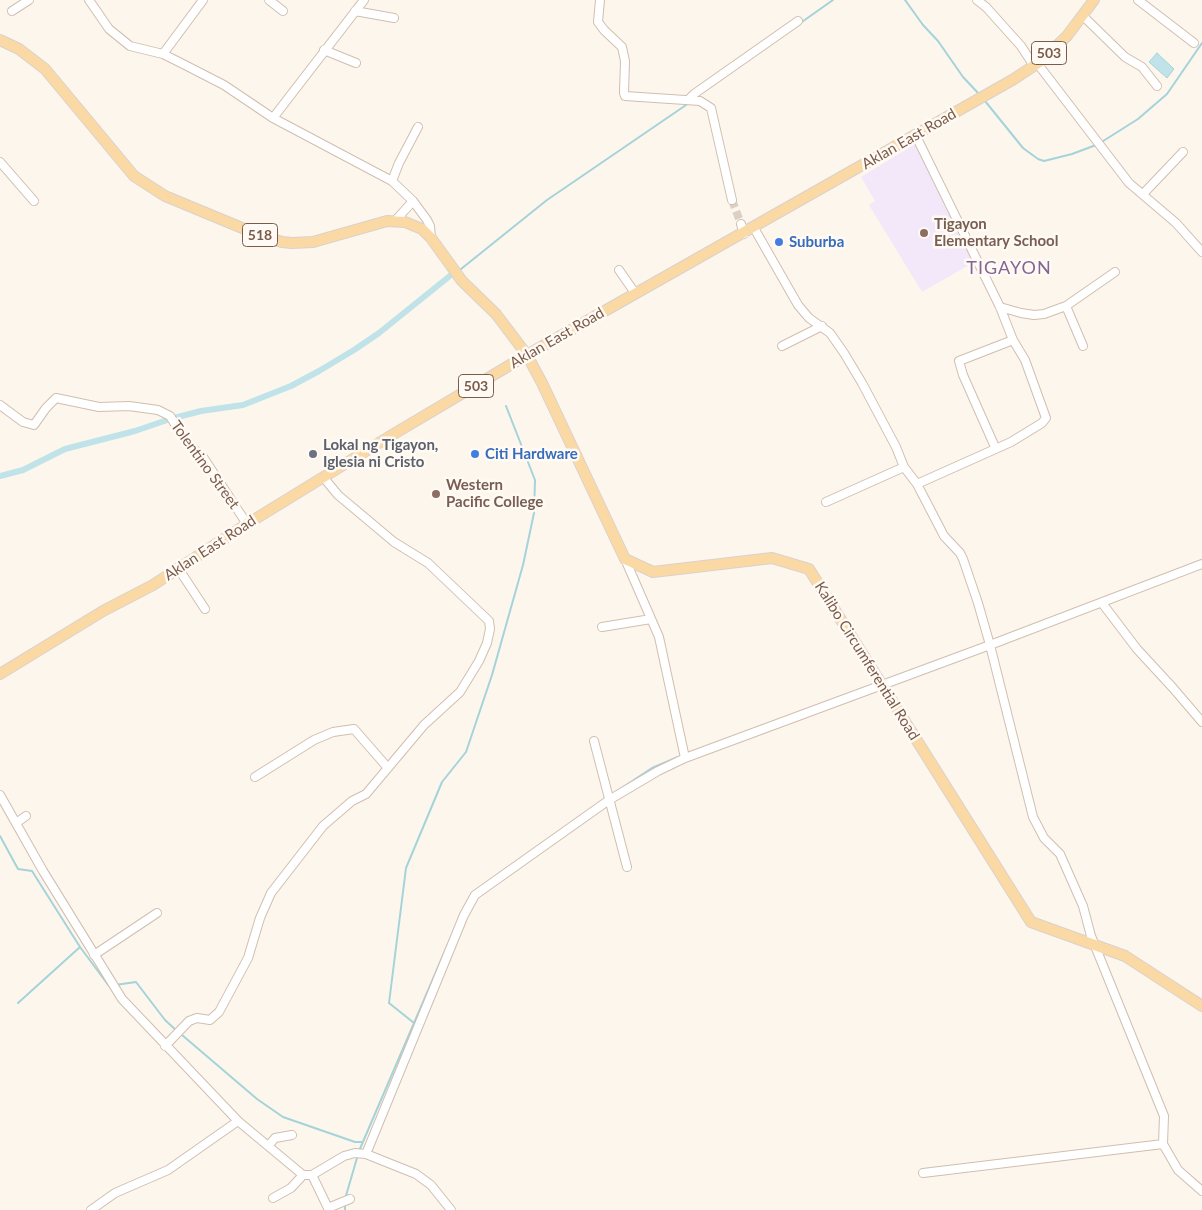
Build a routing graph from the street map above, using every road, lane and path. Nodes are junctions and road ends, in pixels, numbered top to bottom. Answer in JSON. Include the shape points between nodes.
{"nodes":[{"id":1,"x":29,"y":0,"type":"edge"},
{"id":2,"x":89,"y":0,"type":"edge"},
{"id":3,"x":203,"y":0,"type":"edge"},
{"id":4,"x":269,"y":0,"type":"edge"},
{"id":5,"x":364,"y":0,"type":"edge"},
{"id":6,"x":600,"y":0,"type":"edge"},
{"id":7,"x":977,"y":0,"type":"edge"},
{"id":8,"x":992,"y":0,"type":"edge"},
{"id":9,"x":1094,"y":0,"type":"edge"},
{"id":10,"x":1138,"y":0,"type":"edge"},
{"id":11,"x":986,"y":7,"type":"junction"},
{"id":12,"x":12,"y":11,"type":"dead end"},
{"id":13,"x":355,"y":11,"type":"junction"},
{"id":14,"x":283,"y":12,"type":"dead end"},
{"id":15,"x":1083,"y":16,"type":"junction"},
{"id":16,"x":394,"y":18,"type":"dead end"},
{"id":17,"x":798,"y":21,"type":"dead end"},
{"id":18,"x":0,"y":40,"type":"edge"},
{"id":19,"x":1194,"y":43,"type":"dead end"},
{"id":20,"x":324,"y":50,"type":"junction"},
{"id":21,"x":163,"y":54,"type":"junction"},
{"id":22,"x":356,"y":63,"type":"dead end"},
{"id":23,"x":1036,"y":64,"type":"junction"},
{"id":24,"x":1157,"y":86,"type":"dead end"},
{"id":25,"x":689,"y":99,"type":"junction"},
{"id":26,"x":273,"y":118,"type":"junction"},
{"id":27,"x":418,"y":127,"type":"dead end"},
{"id":28,"x":916,"y":136,"type":"junction"},
{"id":29,"x":1183,"y":152,"type":"dead end"},
{"id":30,"x":0,"y":162,"type":"edge"},
{"id":31,"x":392,"y":181,"type":"junction"},
{"id":32,"x":1143,"y":194,"type":"junction"},
{"id":33,"x":732,"y":200,"type":"tunnel mouth"},
{"id":34,"x":34,"y":201,"type":"dead end"},
{"id":35,"x":413,"y":201,"type":"junction"},
{"id":36,"x":395,"y":221,"type":"junction"},
{"id":37,"x":754,"y":228,"type":"junction"},
{"id":38,"x":431,"y":238,"type":"junction"},
{"id":39,"x":1202,"y":252,"type":"edge"},
{"id":40,"x":619,"y":270,"type":"dead end"},
{"id":41,"x":1115,"y":272,"type":"dead end"},
{"id":42,"x":635,"y":293,"type":"junction"},
{"id":43,"x":1066,"y":306,"type":"junction"},
{"id":44,"x":1000,"y":307,"type":"junction"},
{"id":45,"x":822,"y":326,"type":"junction"},
{"id":46,"x":1013,"y":340,"type":"junction"},
{"id":47,"x":782,"y":346,"type":"dead end"},
{"id":48,"x":1083,"y":346,"type":"dead end"},
{"id":49,"x":527,"y":355,"type":"junction"},
{"id":50,"x":0,"y":405,"type":"edge"},
{"id":51,"x":995,"y":448,"type":"junction"},
{"id":52,"x":904,"y":467,"type":"junction"},
{"id":53,"x":324,"y":478,"type":"junction"},
{"id":54,"x":917,"y":484,"type":"junction"},
{"id":55,"x":826,"y":502,"type":"dead end"},
{"id":56,"x":247,"y":524,"type":"junction"},
{"id":57,"x":625,"y":559,"type":"junction"},
{"id":58,"x":1202,"y":564,"type":"edge"},
{"id":59,"x":178,"y":568,"type":"junction"},
{"id":60,"x":1102,"y":603,"type":"junction"},
{"id":61,"x":205,"y":609,"type":"dead end"},
{"id":62,"x":651,"y":619,"type":"junction"},
{"id":63,"x":602,"y":627,"type":"dead end"},
{"id":64,"x":990,"y":645,"type":"junction"},
{"id":65,"x":0,"y":674,"type":"edge"},
{"id":66,"x":882,"y":685,"type":"junction"},
{"id":67,"x":1202,"y":722,"type":"edge"},
{"id":68,"x":594,"y":741,"type":"dead end"},
{"id":69,"x":685,"y":758,"type":"junction"},
{"id":70,"x":388,"y":768,"type":"junction"},
{"id":71,"x":255,"y":777,"type":"dead end"},
{"id":72,"x":0,"y":795,"type":"edge"},
{"id":73,"x":609,"y":800,"type":"junction"},
{"id":74,"x":26,"y":816,"type":"dead end"},
{"id":75,"x":16,"y":823,"type":"junction"},
{"id":76,"x":628,"y":868,"type":"dead end"},
{"id":77,"x":157,"y":913,"type":"dead end"},
{"id":78,"x":1095,"y":945,"type":"junction"},
{"id":79,"x":94,"y":955,"type":"junction"},
{"id":80,"x":1202,"y":1006,"type":"edge"},
{"id":81,"x":165,"y":1046,"type":"junction"},
{"id":82,"x":238,"y":1120,"type":"junction"},
{"id":83,"x":292,"y":1135,"type":"dead end"},
{"id":84,"x":1164,"y":1144,"type":"junction"},
{"id":85,"x":269,"y":1146,"type":"junction"},
{"id":86,"x":366,"y":1154,"type":"junction"},
{"id":87,"x":923,"y":1173,"type":"dead end"},
{"id":88,"x":302,"y":1175,"type":"junction"},
{"id":89,"x":312,"y":1175,"type":"junction"},
{"id":90,"x":1202,"y":1191,"type":"edge"},
{"id":91,"x":273,"y":1198,"type":"dead end"},
{"id":92,"x":350,"y":1200,"type":"dead end"},
{"id":93,"x":91,"y":1210,"type":"edge"},
{"id":94,"x":451,"y":1210,"type":"edge"}],
"edges":[{"from":1,"to":12,"type":"street"},
{"from":2,"to":21,"type":"street","via":[[109,29],[130,46]]},
{"from":3,"to":21,"type":"street"},
{"from":4,"to":14,"type":"street"},
{"from":5,"to":13,"type":"street"},
{"from":6,"to":25,"type":"street","via":[[598,22],[622,47],[624,54],[625,96]]},
{"from":7,"to":11,"type":"street"},
{"from":8,"to":11,"type":"street"},
{"from":9,"to":15,"type":"main road","number":"503"},
{"from":10,"to":19,"type":"street"},
{"from":11,"to":23,"type":"street"},
{"from":13,"to":16,"type":"street"},
{"from":13,"to":20,"type":"street"},
{"from":15,"to":23,"type":"main road","number":"503","via":[[1067,36]]},
{"from":15,"to":24,"type":"street","via":[[1125,57],[1142,67]]},
{"from":17,"to":25,"type":"street"},
{"from":18,"to":36,"type":"main road","number":"518","via":[[19,49],[45,69],[134,176],[165,196],[260,235],[292,244],[313,242]]},
{"from":20,"to":22,"type":"street"},
{"from":20,"to":26,"type":"street"},
{"from":21,"to":26,"type":"street","via":[[224,85]]},
{"from":23,"to":28,"type":"main road","name":"Aklan East Road","number":"503"},
{"from":23,"to":32,"type":"street","via":[[1129,182]]},
{"from":25,"to":33,"type":"street","via":[[711,108]]},
{"from":26,"to":31,"type":"street"},
{"from":27,"to":31,"type":"street"},
{"from":28,"to":37,"type":"main road","name":"Aklan East Road","number":"503"},
{"from":28,"to":44,"type":"street"},
{"from":29,"to":32,"type":"street"},
{"from":30,"to":34,"type":"street"},
{"from":31,"to":35,"type":"street"},
{"from":32,"to":39,"type":"street"},
{"from":35,"to":36,"type":"street"},
{"from":35,"to":38,"type":"street","via":[[430,226]]},
{"from":36,"to":38,"type":"main road","number":"518","via":[[415,225]]},
{"from":37,"to":42,"type":"main road","name":"Aklan East Road","number":"503","via":[[742,229]]},
{"from":37,"to":45,"type":"street","via":[[798,305],[809,318]]},
{"from":38,"to":49,"type":"main road","number":"518","via":[[462,281],[490,306]]},
{"from":40,"to":42,"type":"street"},
{"from":41,"to":43,"type":"street"},
{"from":42,"to":49,"type":"main road","name":"Aklan East Road","number":"503"},
{"from":43,"to":44,"type":"street","via":[[1034,315]]},
{"from":43,"to":48,"type":"street"},
{"from":44,"to":46,"type":"street"},
{"from":45,"to":47,"type":"street"},
{"from":45,"to":52,"type":"street","via":[[830,332],[862,383]]},
{"from":46,"to":51,"type":"street","via":[[1025,360],[1046,418]]},
{"from":46,"to":51,"type":"street","via":[[959,361]]},
{"from":49,"to":53,"type":"main road","name":"Aklan East Road","number":"503"},
{"from":49,"to":57,"type":"main road","number":"518"},
{"from":50,"to":56,"type":"street","name":"Tolentino Street","via":[[23,422],[34,424],[56,398],[99,407],[129,406],[158,410],[170,416],[186,443],[203,457]]},
{"from":51,"to":54,"type":"street"},
{"from":52,"to":54,"type":"street"},
{"from":52,"to":55,"type":"street"},
{"from":53,"to":56,"type":"main road","name":"Aklan East Road","number":"503"},
{"from":53,"to":70,"type":"street","via":[[338,495],[394,542],[428,564],[489,621],[488,643],[460,692],[424,725]]},
{"from":54,"to":64,"type":"street","via":[[944,536],[960,553]]},
{"from":56,"to":59,"type":"main road","name":"Aklan East Road","number":"503"},
{"from":57,"to":62,"type":"street"},
{"from":57,"to":66,"type":"main road","name":"Kalibo Circumferential Road","via":[[653,572],[772,558],[809,569]]},
{"from":58,"to":60,"type":"street"},
{"from":59,"to":61,"type":"street"},
{"from":59,"to":65,"type":"main road","name":"Aklan East Road","number":"503"},
{"from":60,"to":64,"type":"street"},
{"from":60,"to":67,"type":"street","via":[[1137,649]]},
{"from":62,"to":63,"type":"street"},
{"from":62,"to":69,"type":"street","via":[[659,637]]},
{"from":64,"to":66,"type":"street"},
{"from":64,"to":78,"type":"street","via":[[1033,817],[1044,838],[1060,854],[1083,906]]},
{"from":66,"to":69,"type":"street"},
{"from":66,"to":78,"type":"main road","name":"Kalibo Circumferential Road","via":[[1031,922]]},
{"from":68,"to":73,"type":"street"},
{"from":69,"to":73,"type":"street"},
{"from":70,"to":71,"type":"street","via":[[354,729],[333,732],[314,740]]},
{"from":70,"to":81,"type":"street","via":[[366,794],[352,801],[324,826],[272,894],[244,966],[219,1012],[210,1020],[197,1018],[189,1021]]},
{"from":72,"to":75,"type":"street"},
{"from":73,"to":76,"type":"street"},
{"from":73,"to":86,"type":"street","via":[[475,895]]},
{"from":74,"to":75,"type":"street"},
{"from":75,"to":79,"type":"street"},
{"from":77,"to":79,"type":"street"},
{"from":78,"to":80,"type":"main road","name":"Kalibo Circumferential Road","via":[[1126,956]]},
{"from":78,"to":84,"type":"street","via":[[1164,1116]]},
{"from":79,"to":81,"type":"street","via":[[122,999]]},
{"from":81,"to":82,"type":"street"},
{"from":82,"to":85,"type":"street"},
{"from":82,"to":93,"type":"street","via":[[168,1170],[115,1193]]},
{"from":83,"to":85,"type":"street","via":[[275,1138]]},
{"from":84,"to":87,"type":"street"},
{"from":84,"to":90,"type":"street","via":[[1178,1170]]},
{"from":85,"to":88,"type":"street"},
{"from":86,"to":89,"type":"street","via":[[344,1156]]},
{"from":86,"to":94,"type":"street","via":[[416,1174],[431,1185]]},
{"from":88,"to":89,"type":"street"},
{"from":88,"to":91,"type":"street","via":[[291,1188]]},
{"from":89,"to":92,"type":"street","via":[[328,1208]]}]}
